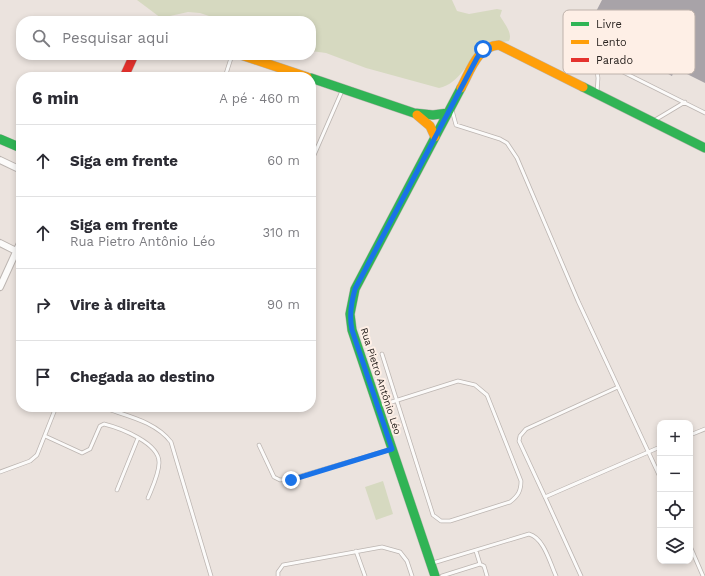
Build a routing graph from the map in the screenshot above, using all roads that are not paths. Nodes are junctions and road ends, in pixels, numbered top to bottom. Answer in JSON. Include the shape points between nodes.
{"nodes":[{"id":1,"x":132,"y":60,"type":"edge"},
{"id":2,"x":230,"y":60,"type":"edge"},
{"id":3,"x":256,"y":60,"type":"edge"},
{"id":4,"x":126,"y":72,"type":"edge"},
{"id":5,"x":227,"y":72,"type":"edge"},
{"id":6,"x":292,"y":72,"type":"edge"},
{"id":7,"x":597,"y":74,"type":"edge"},
{"id":8,"x":629,"y":74,"type":"edge"},
{"id":9,"x":316,"y":80,"type":"edge"},
{"id":10,"x":342,"y":89,"type":"junction"},
{"id":11,"x":597,"y":93,"type":"junction"},
{"id":12,"x":685,"y":102,"type":"junction"},
{"id":13,"x":449,"y":110,"type":"junction"},
{"id":14,"x":414,"y":113,"type":"junction"},
{"id":15,"x":705,"y":113,"type":"edge"},
{"id":16,"x":653,"y":121,"type":"junction"},
{"id":17,"x":436,"y":137,"type":"junction"},
{"id":18,"x":0,"y":139,"type":"edge"},
{"id":19,"x":16,"y":146,"type":"edge"},
{"id":20,"x":705,"y":148,"type":"edge"},
{"id":21,"x":316,"y":150,"type":"edge"},
{"id":22,"x":0,"y":160,"type":"edge"},
{"id":23,"x":16,"y":168,"type":"edge"},
{"id":24,"x":0,"y":243,"type":"edge"},
{"id":25,"x":16,"y":251,"type":"joint"},
{"id":26,"x":0,"y":287,"type":"edge"},
{"id":27,"x":382,"y":354,"type":"dead end"},
{"id":28,"x":618,"y":387,"type":"junction"},
{"id":29,"x":398,"y":400,"type":"junction"},
{"id":30,"x":378,"y":406,"type":"junction"},
{"id":31,"x":54,"y":412,"type":"edge"},
{"id":32,"x":116,"y":412,"type":"edge"},
{"id":33,"x":705,"y":429,"type":"edge"},
{"id":34,"x":693,"y":434,"type":"edge"},
{"id":35,"x":45,"y":436,"type":"junction"},
{"id":36,"x":138,"y":438,"type":"junction"},
{"id":37,"x":259,"y":445,"type":"dead end"},
{"id":38,"x":657,"y":448,"type":"edge"},
{"id":39,"x":392,"y":449,"type":"junction"},
{"id":40,"x":649,"y":452,"type":"junction"},
{"id":41,"x":657,"y":471,"type":"edge"},
{"id":42,"x":0,"y":472,"type":"edge"},
{"id":43,"x":117,"y":490,"type":"dead end"},
{"id":44,"x":545,"y":497,"type":"junction"},
{"id":45,"x":148,"y":498,"type":"dead end"},
{"id":46,"x":356,"y":550,"type":"junction"},
{"id":47,"x":476,"y":551,"type":"junction"},
{"id":48,"x":693,"y":553,"type":"edge"},
{"id":49,"x":431,"y":564,"type":"junction"},
{"id":50,"x":480,"y":564,"type":"junction"},
{"id":51,"x":211,"y":576,"type":"edge"},
{"id":52,"x":278,"y":576,"type":"edge"},
{"id":53,"x":365,"y":576,"type":"edge"},
{"id":54,"x":412,"y":576,"type":"edge"},
{"id":55,"x":435,"y":576,"type":"edge"},
{"id":56,"x":442,"y":576,"type":"edge"},
{"id":57,"x":487,"y":576,"type":"edge"},
{"id":58,"x":556,"y":576,"type":"edge"},
{"id":59,"x":581,"y":576,"type":"edge"},
{"id":60,"x":703,"y":576,"type":"edge"}],
"edges":[{"from":1,"to":4,"type":"main road"},
{"from":2,"to":5,"type":"lane"},
{"from":3,"to":6,"type":"main road"},
{"from":7,"to":11,"type":"lane"},
{"from":8,"to":12,"type":"lane"},
{"from":9,"to":10,"type":"main road"},
{"from":10,"to":14,"type":"main road"},
{"from":10,"to":21,"type":"lane"},
{"from":11,"to":13,"type":"main road","name":"Rua Pietro Antônio Léo","via":[[507,48],[490,45],[483,49],[477,58]]},
{"from":11,"to":16,"type":"main road"},
{"from":12,"to":15,"type":"lane"},
{"from":12,"to":16,"type":"lane"},
{"from":13,"to":14,"type":"main road","via":[[433,115]]},
{"from":13,"to":17,"type":"main road","name":"Rua Pietro Antônio Léo"},
{"from":13,"to":28,"type":"lane","via":[[456,125],[500,139],[507,143],[518,158],[578,302]]},
{"from":14,"to":17,"type":"main road","via":[[426,122]]},
{"from":16,"to":20,"type":"main road"},
{"from":17,"to":30,"type":"main road","name":"Rua Pietro Antônio Léo","via":[[352,298],[350,321]]},
{"from":18,"to":19,"type":"main road"},
{"from":22,"to":23,"type":"street"},
{"from":24,"to":25,"type":"street"},
{"from":25,"to":26,"type":"street"},
{"from":27,"to":29,"type":"lane"},
{"from":28,"to":40,"type":"lane"},
{"from":28,"to":44,"type":"lane","via":[[526,429],[520,436],[519,441]]},
{"from":29,"to":29,"type":"lane","via":[[458,381],[475,385],[487,395],[521,481],[518,496],[510,502],[450,521],[441,521],[433,515]]},
{"from":29,"to":30,"type":"lane"},
{"from":30,"to":39,"type":"main road","name":"Rua Pietro Antônio Léo"},
{"from":31,"to":35,"type":"lane"},
{"from":32,"to":51,"type":"lane","via":[[154,426],[171,442]]},
{"from":33,"to":34,"type":"lane"},
{"from":35,"to":36,"type":"lane","via":[[82,453],[90,449],[100,426],[104,424]]},
{"from":35,"to":42,"type":"lane","via":[[37,456]]},
{"from":36,"to":43,"type":"lane"},
{"from":36,"to":45,"type":"lane","via":[[147,442],[158,454],[159,463]]},
{"from":37,"to":39,"type":"lane","via":[[274,477],[280,480],[291,480]]},
{"from":38,"to":40,"type":"lane"},
{"from":39,"to":49,"type":"main road","name":"Rua Pietro Antônio Léo"},
{"from":40,"to":41,"type":"lane"},
{"from":40,"to":44,"type":"lane"},
{"from":44,"to":59,"type":"lane"},
{"from":46,"to":52,"type":"lane","via":[[283,565]]},
{"from":46,"to":53,"type":"lane"},
{"from":46,"to":54,"type":"lane","via":[[382,547],[396,550],[407,561]]},
{"from":47,"to":49,"type":"lane"},
{"from":47,"to":50,"type":"lane"},
{"from":47,"to":58,"type":"lane","via":[[522,535],[534,536],[539,540]]},
{"from":48,"to":60,"type":"lane"},
{"from":49,"to":55,"type":"main road","name":"Rua Pietro Antônio Léo"},
{"from":50,"to":56,"type":"lane"},
{"from":50,"to":57,"type":"lane","via":[[484,566]]}]}
